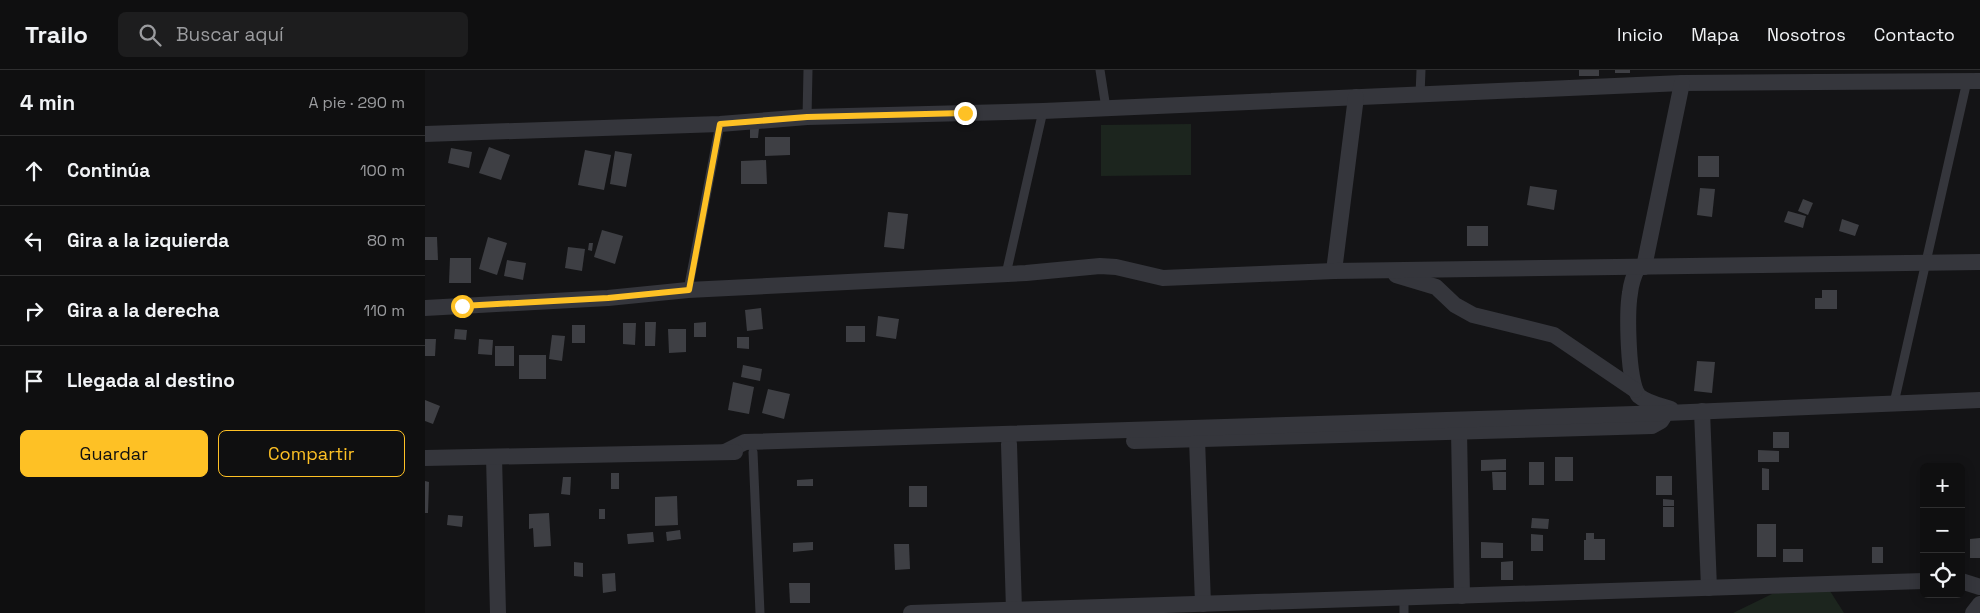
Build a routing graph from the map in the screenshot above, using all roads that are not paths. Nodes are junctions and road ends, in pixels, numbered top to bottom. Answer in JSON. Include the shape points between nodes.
{"nodes":[{"id":1,"x":808,"y":70,"type":"edge"},
{"id":2,"x":1100,"y":70,"type":"edge"},
{"id":3,"x":1421,"y":70,"type":"edge"},
{"id":4,"x":1973,"y":81,"type":"edge"},
{"id":5,"x":1682,"y":83,"type":"junction"},
{"id":6,"x":1420,"y":95,"type":"junction"},
{"id":7,"x":1356,"y":97,"type":"junction"},
{"id":8,"x":1106,"y":108,"type":"junction"},
{"id":9,"x":1043,"y":111,"type":"junction"},
{"id":10,"x":807,"y":117,"type":"junction"},
{"id":11,"x":720,"y":124,"type":"junction"},
{"id":12,"x":425,"y":134,"type":"edge"},
{"id":13,"x":1927,"y":262,"type":"junction"},
{"id":14,"x":1980,"y":262,"type":"edge"},
{"id":15,"x":1641,"y":267,"type":"junction"},
{"id":16,"x":1379,"y":270,"type":"junction"},
{"id":17,"x":1334,"y":271,"type":"junction"},
{"id":18,"x":1006,"y":274,"type":"junction"},
{"id":19,"x":689,"y":290,"type":"junction"},
{"id":20,"x":425,"y":308,"type":"edge"},
{"id":21,"x":1635,"y":390,"type":"junction"},
{"id":22,"x":1980,"y":400,"type":"edge"},
{"id":23,"x":1894,"y":403,"type":"junction"},
{"id":24,"x":1683,"y":412,"type":"junction"},
{"id":25,"x":1702,"y":412,"type":"junction"},
{"id":26,"x":1666,"y":413,"type":"junction"},
{"id":27,"x":1459,"y":431,"type":"junction"},
{"id":28,"x":1197,"y":439,"type":"junction"},
{"id":29,"x":1009,"y":444,"type":"junction"},
{"id":30,"x":725,"y":452,"type":"junction"},
{"id":31,"x":753,"y":452,"type":"junction"},
{"id":32,"x":494,"y":457,"type":"junction"},
{"id":33,"x":425,"y":458,"type":"edge"},
{"id":34,"x":1920,"y":581,"type":"edge"},
{"id":35,"x":1965,"y":582,"type":"edge"},
{"id":36,"x":1980,"y":586,"type":"edge"},
{"id":37,"x":1709,"y":588,"type":"junction"},
{"id":38,"x":1463,"y":596,"type":"junction"},
{"id":39,"x":1203,"y":604,"type":"junction"},
{"id":40,"x":1404,"y":605,"type":"edge"},
{"id":41,"x":1014,"y":610,"type":"junction"},
{"id":42,"x":499,"y":613,"type":"edge"},
{"id":43,"x":760,"y":613,"type":"edge"},
{"id":44,"x":911,"y":613,"type":"edge"},
{"id":45,"x":922,"y":613,"type":"edge"}],
"edges":[{"from":1,"to":10,"type":"lane"},
{"from":2,"to":8,"type":"lane"},
{"from":3,"to":6,"type":"lane"},
{"from":4,"to":5,"type":"street"},
{"from":4,"to":13,"type":"lane"},
{"from":5,"to":6,"type":"street"},
{"from":5,"to":15,"type":"street"},
{"from":6,"to":7,"type":"street"},
{"from":7,"to":8,"type":"street"},
{"from":7,"to":17,"type":"street"},
{"from":8,"to":9,"type":"street"},
{"from":9,"to":10,"type":"street"},
{"from":9,"to":18,"type":"lane"},
{"from":10,"to":11,"type":"street"},
{"from":11,"to":12,"type":"street"},
{"from":11,"to":19,"type":"lane"},
{"from":13,"to":14,"type":"street"},
{"from":13,"to":15,"type":"street"},
{"from":13,"to":23,"type":"lane"},
{"from":15,"to":16,"type":"street"},
{"from":15,"to":21,"type":"street","via":[[1633,279],[1628,323]]},
{"from":16,"to":17,"type":"street"},
{"from":16,"to":21,"type":"street","via":[[1436,287],[1455,305],[1473,314],[1554,335]]},
{"from":17,"to":18,"type":"street","via":[[1163,278],[1116,268],[1086,266]]},
{"from":18,"to":19,"type":"street"},
{"from":19,"to":20,"type":"street"},
{"from":21,"to":24,"type":"street","via":[[1647,401]]},
{"from":22,"to":23,"type":"street"},
{"from":23,"to":25,"type":"street"},
{"from":24,"to":25,"type":"street"},
{"from":24,"to":26,"type":"street"},
{"from":25,"to":37,"type":"street"},
{"from":26,"to":27,"type":"street","via":[[1658,424],[1652,426]]},
{"from":26,"to":30,"type":"street","via":[[745,442]]},
{"from":27,"to":28,"type":"street"},
{"from":27,"to":38,"type":"street"},
{"from":28,"to":29,"type":"street"},
{"from":28,"to":39,"type":"street"},
{"from":29,"to":31,"type":"street"},
{"from":29,"to":41,"type":"street"},
{"from":30,"to":31,"type":"street"},
{"from":30,"to":32,"type":"street"},
{"from":31,"to":43,"type":"lane"},
{"from":32,"to":33,"type":"street"},
{"from":32,"to":42,"type":"street"},
{"from":34,"to":37,"type":"street"},
{"from":35,"to":36,"type":"street"},
{"from":37,"to":38,"type":"street"},
{"from":38,"to":40,"type":"street"},
{"from":39,"to":40,"type":"street"},
{"from":39,"to":41,"type":"street"},
{"from":41,"to":45,"type":"street"},
{"from":44,"to":45,"type":"street"}]}
